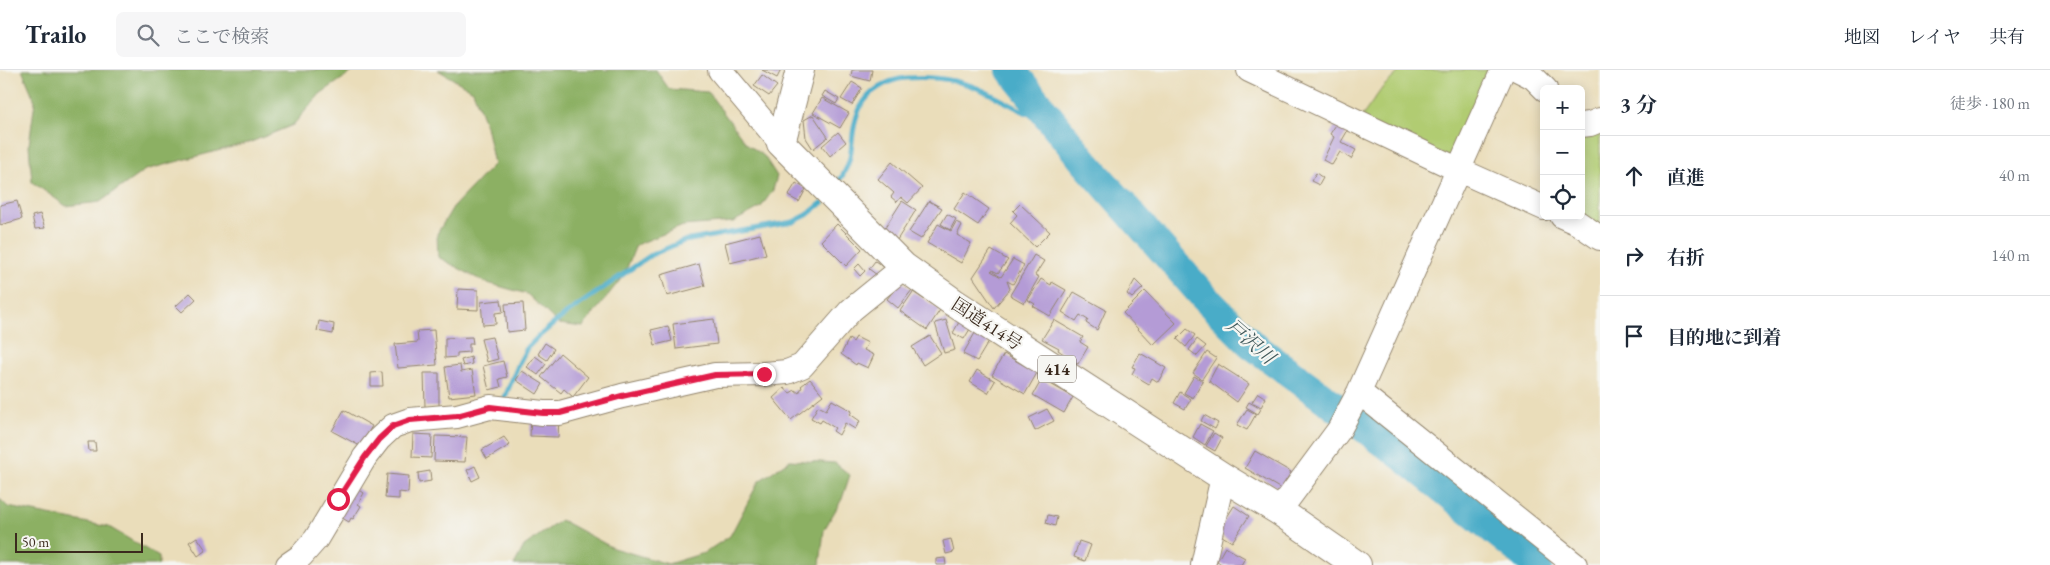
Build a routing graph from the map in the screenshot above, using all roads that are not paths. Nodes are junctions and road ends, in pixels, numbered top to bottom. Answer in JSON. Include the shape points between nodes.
{"nodes":[{"id":1,"x":720,"y":70,"type":"edge"},
{"id":2,"x":800,"y":70,"type":"edge"},
{"id":3,"x":1249,"y":70,"type":"edge"},
{"id":4,"x":1503,"y":70,"type":"edge"},
{"id":5,"x":1519,"y":70,"type":"edge"},
{"id":6,"x":1541,"y":85,"type":"edge"},
{"id":7,"x":1600,"y":120,"type":"edge"},
{"id":8,"x":1585,"y":124,"type":"edge"},
{"id":9,"x":781,"y":143,"type":"junction"},
{"id":10,"x":1458,"y":170,"type":"junction"},
{"id":11,"x":1540,"y":206,"type":"edge"},
{"id":12,"x":1571,"y":220,"type":"edge"},
{"id":13,"x":1600,"y":238,"type":"edge"},
{"id":14,"x":904,"y":267,"type":"junction"},
{"id":15,"x":1359,"y":392,"type":"junction"},
{"id":16,"x":1223,"y":477,"type":"junction"},
{"id":17,"x":1280,"y":512,"type":"junction"},
{"id":18,"x":288,"y":565,"type":"edge"},
{"id":19,"x":1203,"y":565,"type":"edge"},
{"id":20,"x":1357,"y":565,"type":"edge"},
{"id":21,"x":1575,"y":565,"type":"edge"}],
"edges":[{"from":1,"to":9,"type":"street"},
{"from":2,"to":9,"type":"highway"},
{"from":3,"to":10,"type":"street"},
{"from":4,"to":10,"type":"street"},
{"from":5,"to":6,"type":"street"},
{"from":7,"to":8,"type":"street"},
{"from":9,"to":14,"type":"highway","name":"国道414号","number":"414"},
{"from":10,"to":11,"type":"street"},
{"from":10,"to":15,"type":"street"},
{"from":12,"to":13,"type":"street"},
{"from":14,"to":16,"type":"highway","name":"国道414号","number":"414"},
{"from":14,"to":18,"type":"street","via":[[851,310],[802,366],[787,372],[715,375],[560,413],[490,407],[457,416],[410,420],[393,426],[365,457],[316,538],[302,556]]},
{"from":15,"to":17,"type":"street","via":[[1339,430]]},
{"from":15,"to":21,"type":"street"},
{"from":16,"to":17,"type":"highway","name":"国道414号","number":"414"},
{"from":16,"to":19,"type":"street"},
{"from":17,"to":20,"type":"highway","name":"国道414号","number":"414"}]}
